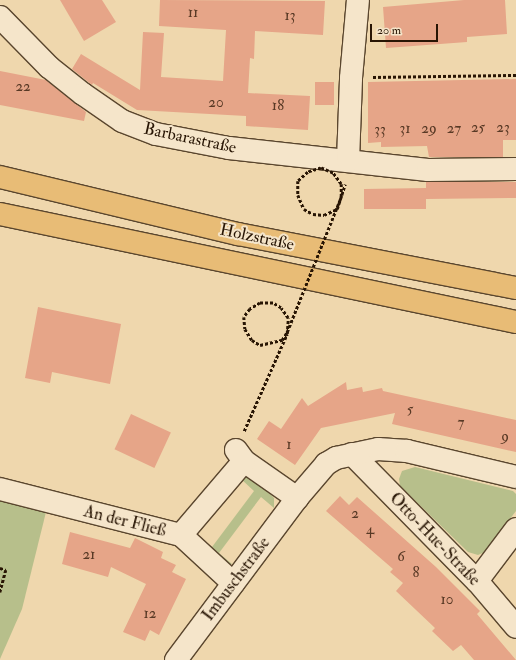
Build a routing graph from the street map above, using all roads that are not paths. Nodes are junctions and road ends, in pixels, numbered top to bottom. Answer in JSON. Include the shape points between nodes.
{"nodes":[{"id":1,"x":358,"y":0,"type":"edge"},
{"id":2,"x":0,"y":17,"type":"edge"},
{"id":3,"x":348,"y":161,"type":"junction"},
{"id":4,"x":516,"y":169,"type":"edge"},
{"id":5,"x":0,"y":177,"type":"edge"},
{"id":6,"x":0,"y":214,"type":"edge"},
{"id":7,"x":516,"y":288,"type":"edge"},
{"id":8,"x":516,"y":322,"type":"edge"},
{"id":9,"x":352,"y":454,"type":"junction"},
{"id":10,"x":516,"y":477,"type":"edge"},
{"id":11,"x":0,"y":489,"type":"edge"},
{"id":12,"x":297,"y":498,"type":"junction"},
{"id":13,"x":516,"y":529,"type":"edge"},
{"id":14,"x":181,"y":536,"type":"junction"},
{"id":15,"x":477,"y":580,"type":"junction"},
{"id":16,"x":233,"y":583,"type":"junction"},
{"id":17,"x":516,"y":627,"type":"edge"},
{"id":18,"x":176,"y":660,"type":"edge"}],
"edges":[{"from":1,"to":3,"type":"street","via":[[351,78]]},
{"from":2,"to":3,"type":"street","name":"Barbarastraße","via":[[49,67],[122,121],[156,134],[229,148]]},
{"from":3,"to":4,"type":"street","name":"Barbarastraße","via":[[428,170]]},
{"from":5,"to":7,"type":"main road","name":"Holzstraße","via":[[238,234]]},
{"from":6,"to":8,"type":"main road","name":"Holzstraße"},
{"from":9,"to":10,"type":"street","name":"Imbuschstraße","via":[[378,449],[406,451]]},
{"from":9,"to":12,"type":"street","name":"Imbuschstraße","via":[[326,464]]},
{"from":9,"to":15,"type":"street","name":"Otto-Hue-Straße"},
{"from":11,"to":14,"type":"street","name":"An der Fließ"},
{"from":12,"to":14,"type":"street","via":[[240,455]]},
{"from":12,"to":16,"type":"street","name":"Imbuschstraße"},
{"from":13,"to":15,"type":"street"},
{"from":14,"to":16,"type":"street","name":"An der Fließ"},
{"from":15,"to":17,"type":"street","name":"Otto-Hue-Straße"},
{"from":16,"to":18,"type":"street","name":"Imbuschstraße"}]}
